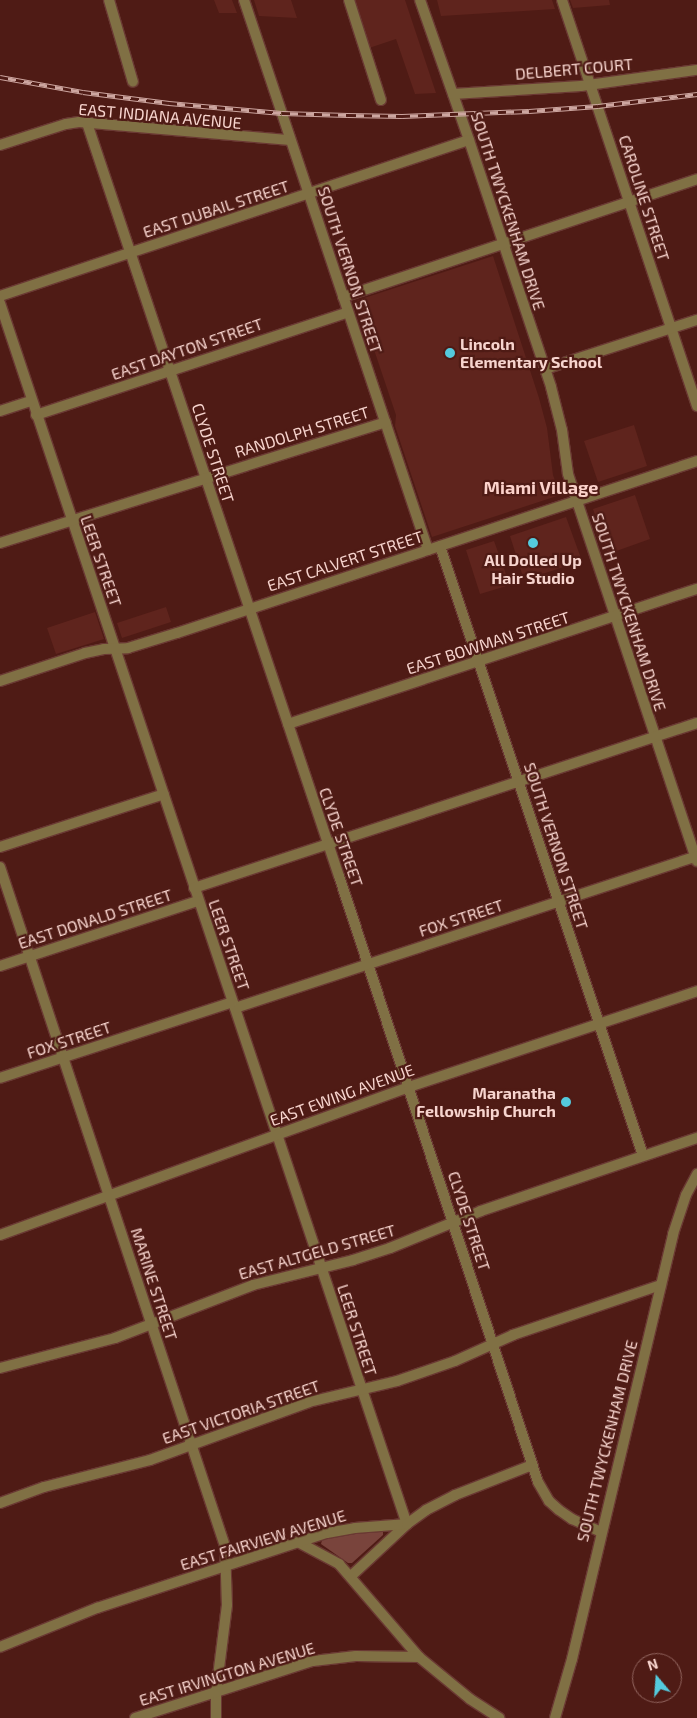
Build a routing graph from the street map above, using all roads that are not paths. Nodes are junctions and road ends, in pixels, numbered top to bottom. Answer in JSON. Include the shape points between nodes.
{"nodes":[{"id":1,"x":110,"y":0,"type":"edge"},
{"id":2,"x":244,"y":0,"type":"edge"},
{"id":3,"x":349,"y":0,"type":"edge"},
{"id":4,"x":420,"y":0,"type":"edge"},
{"id":5,"x":562,"y":0,"type":"edge"},
{"id":6,"x":697,"y":70,"type":"edge"},
{"id":7,"x":133,"y":82,"type":"dead end"},
{"id":8,"x":590,"y":85,"type":"junction"},
{"id":9,"x":453,"y":94,"type":"junction"},
{"id":10,"x":381,"y":100,"type":"dead end"},
{"id":11,"x":87,"y":123,"type":"junction"},
{"id":12,"x":290,"y":140,"type":"junction"},
{"id":13,"x":469,"y":140,"type":"junction"},
{"id":14,"x":0,"y":145,"type":"edge"},
{"id":15,"x":697,"y":179,"type":"edge"},
{"id":16,"x":309,"y":194,"type":"junction"},
{"id":17,"x":629,"y":202,"type":"junction"},
{"id":18,"x":503,"y":244,"type":"junction"},
{"id":19,"x":130,"y":253,"type":"junction"},
{"id":20,"x":0,"y":296,"type":"edge"},
{"id":21,"x":342,"y":297,"type":"junction"},
{"id":22,"x":0,"y":303,"type":"edge"},
{"id":23,"x":348,"y":313,"type":"junction"},
{"id":24,"x":697,"y":320,"type":"edge"},
{"id":25,"x":671,"y":328,"type":"junction"},
{"id":26,"x":545,"y":369,"type":"junction"},
{"id":27,"x":169,"y":371,"type":"junction"},
{"id":28,"x":31,"y":401,"type":"junction"},
{"id":29,"x":697,"y":406,"type":"edge"},
{"id":30,"x":0,"y":411,"type":"edge"},
{"id":31,"x":36,"y":415,"type":"junction"},
{"id":32,"x":385,"y":422,"type":"junction"},
{"id":33,"x":697,"y":461,"type":"edge"},
{"id":34,"x":205,"y":478,"type":"junction"},
{"id":35,"x":576,"y":501,"type":"junction"},
{"id":36,"x":72,"y":520,"type":"junction"},
{"id":37,"x":0,"y":543,"type":"edge"},
{"id":38,"x":440,"y":546,"type":"junction"},
{"id":39,"x":428,"y":550,"type":"junction"},
{"id":40,"x":697,"y":589,"type":"edge"},
{"id":41,"x":249,"y":609,"type":"junction"},
{"id":42,"x":615,"y":616,"type":"junction"},
{"id":43,"x":115,"y":650,"type":"junction"},
{"id":44,"x":479,"y":661,"type":"junction"},
{"id":45,"x":0,"y":681,"type":"edge"},
{"id":46,"x":697,"y":723,"type":"edge"},
{"id":47,"x":288,"y":724,"type":"junction"},
{"id":48,"x":655,"y":737,"type":"junction"},
{"id":49,"x":519,"y":782,"type":"junction"},
{"id":50,"x":164,"y":794,"type":"junction"},
{"id":51,"x":328,"y":844,"type":"junction"},
{"id":52,"x":0,"y":847,"type":"edge"},
{"id":53,"x":696,"y":858,"type":"edge"},
{"id":54,"x":0,"y":867,"type":"edge"},
{"id":55,"x":194,"y":888,"type":"junction"},
{"id":56,"x":198,"y":901,"type":"junction"},
{"id":57,"x":559,"y":902,"type":"junction"},
{"id":58,"x":30,"y":956,"type":"junction"},
{"id":59,"x":368,"y":965,"type":"junction"},
{"id":60,"x":0,"y":966,"type":"edge"},
{"id":61,"x":697,"y":991,"type":"edge"},
{"id":62,"x":234,"y":1005,"type":"junction"},
{"id":63,"x":600,"y":1024,"type":"junction"},
{"id":64,"x":63,"y":1057,"type":"junction"},
{"id":65,"x":0,"y":1078,"type":"edge"},
{"id":66,"x":408,"y":1087,"type":"junction"},
{"id":67,"x":276,"y":1135,"type":"junction"},
{"id":68,"x":697,"y":1138,"type":"edge"},
{"id":69,"x":643,"y":1155,"type":"junction"},
{"id":70,"x":697,"y":1174,"type":"edge"},
{"id":71,"x":109,"y":1195,"type":"junction"},
{"id":72,"x":453,"y":1222,"type":"junction"},
{"id":73,"x":0,"y":1235,"type":"edge"},
{"id":74,"x":320,"y":1268,"type":"junction"},
{"id":75,"x":661,"y":1285,"type":"junction"},
{"id":76,"x":153,"y":1326,"type":"junction"},
{"id":77,"x":492,"y":1343,"type":"junction"},
{"id":78,"x":0,"y":1368,"type":"edge"},
{"id":79,"x":361,"y":1390,"type":"junction"},
{"id":80,"x":190,"y":1446,"type":"junction"},
{"id":81,"x":532,"y":1465,"type":"junction"},
{"id":82,"x":0,"y":1503,"type":"edge"},
{"id":83,"x":407,"y":1524,"type":"junction"},
{"id":84,"x":601,"y":1532,"type":"junction"},
{"id":85,"x":298,"y":1542,"type":"junction"},
{"id":86,"x":226,"y":1566,"type":"junction"},
{"id":87,"x":351,"y":1576,"type":"junction"},
{"id":88,"x":0,"y":1647,"type":"edge"},
{"id":89,"x":419,"y":1657,"type":"junction"},
{"id":90,"x":216,"y":1692,"type":"junction"},
{"id":91,"x":135,"y":1718,"type":"edge"},
{"id":92,"x":216,"y":1718,"type":"edge"},
{"id":93,"x":499,"y":1718,"type":"edge"},
{"id":94,"x":555,"y":1718,"type":"edge"}],
"edges":[{"from":1,"to":7,"type":"street"},
{"from":2,"to":12,"type":"street","name":"SOUTH VERNON STREET"},
{"from":3,"to":10,"type":"street"},
{"from":4,"to":9,"type":"street","name":"SOUTH TWYCKENHAM DRIVE"},
{"from":5,"to":8,"type":"street","name":"CAROLINE STREET"},
{"from":6,"to":8,"type":"street","name":"DELBERT COURT"},
{"from":8,"to":9,"type":"street","name":"DELBERT COURT"},
{"from":8,"to":17,"type":"street","name":"CAROLINE STREET"},
{"from":9,"to":13,"type":"street","name":"SOUTH TWYCKENHAM DRIVE"},
{"from":11,"to":12,"type":"street","name":"EAST INDIANA AVENUE"},
{"from":11,"to":14,"type":"street","name":"EAST INDIANA AVENUE","via":[[66,124]]},
{"from":11,"to":19,"type":"street","name":"CLYDE STREET"},
{"from":12,"to":16,"type":"street","name":"SOUTH VERNON STREET"},
{"from":13,"to":16,"type":"street","name":"EAST DUBAIL STREET"},
{"from":13,"to":18,"type":"street","name":"SOUTH TWYCKENHAM DRIVE"},
{"from":15,"to":17,"type":"street"},
{"from":16,"to":19,"type":"street","name":"EAST DUBAIL STREET"},
{"from":16,"to":21,"type":"street","name":"SOUTH VERNON STREET"},
{"from":17,"to":18,"type":"street"},
{"from":17,"to":25,"type":"street","name":"CAROLINE STREET"},
{"from":18,"to":21,"type":"street"},
{"from":18,"to":26,"type":"street","name":"SOUTH TWYCKENHAM DRIVE"},
{"from":19,"to":20,"type":"street","name":"EAST DUBAIL STREET"},
{"from":19,"to":27,"type":"street","name":"CLYDE STREET"},
{"from":21,"to":23,"type":"street","name":"SOUTH VERNON STREET"},
{"from":22,"to":28,"type":"street","name":"LEER STREET"},
{"from":23,"to":27,"type":"street","name":"EAST DAYTON STREET"},
{"from":23,"to":32,"type":"street","name":"SOUTH VERNON STREET"},
{"from":24,"to":25,"type":"street"},
{"from":25,"to":26,"type":"street"},
{"from":25,"to":29,"type":"street","name":"CAROLINE STREET"},
{"from":26,"to":35,"type":"street","name":"SOUTH TWYCKENHAM DRIVE","via":[[562,430],[568,474]]},
{"from":27,"to":31,"type":"street","name":"EAST DAYTON STREET"},
{"from":27,"to":34,"type":"street","name":"CLYDE STREET"},
{"from":28,"to":30,"type":"street"},
{"from":28,"to":31,"type":"street","name":"LEER STREET"},
{"from":31,"to":36,"type":"street","name":"LEER STREET"},
{"from":32,"to":34,"type":"street","name":"RANDOLPH STREET"},
{"from":32,"to":39,"type":"street","name":"SOUTH VERNON STREET"},
{"from":33,"to":35,"type":"street","name":"EAST CALVERT STREET"},
{"from":34,"to":36,"type":"street","name":"RANDOLPH STREET"},
{"from":34,"to":41,"type":"street","name":"CLYDE STREET"},
{"from":35,"to":38,"type":"street","name":"EAST CALVERT STREET"},
{"from":35,"to":42,"type":"street","name":"SOUTH TWYCKENHAM DRIVE"},
{"from":36,"to":37,"type":"street","name":"RANDOLPH STREET"},
{"from":36,"to":43,"type":"street","name":"LEER STREET"},
{"from":38,"to":39,"type":"street","name":"EAST CALVERT STREET"},
{"from":38,"to":44,"type":"street","name":"SOUTH VERNON STREET"},
{"from":39,"to":41,"type":"street","name":"EAST CALVERT STREET"},
{"from":40,"to":42,"type":"street","name":"EAST BOWMAN STREET"},
{"from":41,"to":43,"type":"street","name":"EAST CALVERT STREET"},
{"from":41,"to":47,"type":"street","name":"CLYDE STREET"},
{"from":42,"to":44,"type":"street","name":"EAST BOWMAN STREET"},
{"from":42,"to":48,"type":"street","name":"SOUTH TWYCKENHAM DRIVE"},
{"from":43,"to":45,"type":"street","name":"EAST CALVERT STREET","via":[[84,654]]},
{"from":43,"to":50,"type":"street","name":"LEER STREET"},
{"from":44,"to":47,"type":"street","name":"EAST BOWMAN STREET"},
{"from":44,"to":49,"type":"street","name":"SOUTH VERNON STREET"},
{"from":46,"to":48,"type":"street","name":"EAST DONALD STREET"},
{"from":47,"to":51,"type":"street","name":"CLYDE STREET"},
{"from":48,"to":49,"type":"street","name":"EAST DONALD STREET"},
{"from":48,"to":53,"type":"street","name":"SOUTH TWYCKENHAM DRIVE"},
{"from":49,"to":51,"type":"street","name":"EAST DONALD STREET"},
{"from":49,"to":57,"type":"street","name":"SOUTH VERNON STREET"},
{"from":50,"to":52,"type":"street"},
{"from":50,"to":55,"type":"street","name":"LEER STREET"},
{"from":51,"to":55,"type":"street","name":"EAST DONALD STREET"},
{"from":51,"to":59,"type":"street","name":"CLYDE STREET"},
{"from":53,"to":57,"type":"street","name":"FOX STREET"},
{"from":54,"to":58,"type":"street","name":"MARINE STREET"},
{"from":55,"to":56,"type":"street","name":"LEER STREET"},
{"from":56,"to":58,"type":"street","name":"EAST DONALD STREET"},
{"from":56,"to":62,"type":"street","name":"LEER STREET"},
{"from":57,"to":59,"type":"street","name":"FOX STREET"},
{"from":57,"to":63,"type":"street","name":"SOUTH VERNON STREET"},
{"from":58,"to":60,"type":"street","name":"EAST DONALD STREET"},
{"from":58,"to":64,"type":"street","name":"MARINE STREET"},
{"from":59,"to":62,"type":"street","name":"FOX STREET"},
{"from":59,"to":66,"type":"street","name":"CLYDE STREET"},
{"from":61,"to":63,"type":"street","name":"EAST EWING AVENUE"},
{"from":62,"to":64,"type":"street","name":"FOX STREET"},
{"from":62,"to":67,"type":"street","name":"LEER STREET"},
{"from":63,"to":66,"type":"street","name":"EAST EWING AVENUE"},
{"from":63,"to":69,"type":"street","name":"SOUTH VERNON STREET"},
{"from":64,"to":65,"type":"street","name":"FOX STREET"},
{"from":64,"to":71,"type":"street","name":"MARINE STREET"},
{"from":66,"to":67,"type":"street","name":"EAST EWING AVENUE"},
{"from":66,"to":72,"type":"street","name":"CLYDE STREET"},
{"from":67,"to":71,"type":"street","name":"EAST EWING AVENUE"},
{"from":67,"to":74,"type":"street","name":"LEER STREET"},
{"from":68,"to":69,"type":"street","name":"EAST ALTGELD STREET"},
{"from":69,"to":72,"type":"street","name":"EAST ALTGELD STREET"},
{"from":70,"to":75,"type":"street","name":"SOUTH TWYCKENHAM DRIVE","via":[[673,1234]]},
{"from":71,"to":73,"type":"street","name":"EAST EWING AVENUE"},
{"from":71,"to":76,"type":"street","name":"MARINE STREET"},
{"from":72,"to":74,"type":"street","name":"EAST ALTGELD STREET","via":[[390,1248]]},
{"from":72,"to":77,"type":"street","name":"CLYDE STREET"},
{"from":74,"to":76,"type":"street","name":"EAST ALTGELD STREET","via":[[253,1285]]},
{"from":74,"to":79,"type":"street","name":"LEER STREET"},
{"from":75,"to":77,"type":"street","name":"EAST VICTORIA STREET"},
{"from":75,"to":84,"type":"street","name":"SOUTH TWYCKENHAM DRIVE"},
{"from":76,"to":78,"type":"street","name":"EAST ALTGELD STREET"},
{"from":76,"to":80,"type":"street","name":"MARINE STREET"},
{"from":77,"to":79,"type":"street","name":"EAST VICTORIA STREET","via":[[434,1369]]},
{"from":77,"to":81,"type":"street","name":"CLYDE STREET"},
{"from":79,"to":80,"type":"street","name":"EAST VICTORIA STREET","via":[[287,1409]]},
{"from":79,"to":83,"type":"street","name":"LEER STREET"},
{"from":80,"to":82,"type":"street","name":"EAST VICTORIA STREET","via":[[44,1487]]},
{"from":80,"to":86,"type":"street","name":"MARINE STREET","via":[[225,1546]]},
{"from":81,"to":83,"type":"street","via":[[455,1495]]},
{"from":81,"to":84,"type":"street","name":"CLYDE STREET","via":[[548,1501],[572,1519]]},
{"from":83,"to":85,"type":"street","name":"EAST FAIRVIEW AVENUE","via":[[355,1528]]},
{"from":83,"to":87,"type":"street"},
{"from":84,"to":94,"type":"street","name":"SOUTH TWYCKENHAM DRIVE"},
{"from":85,"to":86,"type":"street","name":"EAST FAIRVIEW AVENUE"},
{"from":85,"to":87,"type":"street","via":[[332,1559]]},
{"from":86,"to":88,"type":"street","name":"EAST FAIRVIEW AVENUE","via":[[97,1608]]},
{"from":86,"to":90,"type":"street","name":"MARINE STREET","via":[[227,1604]]},
{"from":87,"to":89,"type":"street"},
{"from":89,"to":90,"type":"street","name":"EAST IRVINGTON AVENUE","via":[[356,1656],[313,1661]]},
{"from":89,"to":93,"type":"street","via":[[462,1694]]},
{"from":90,"to":91,"type":"street","name":"EAST IRVINGTON AVENUE"},
{"from":90,"to":92,"type":"street","name":"MARINE STREET"}]}
